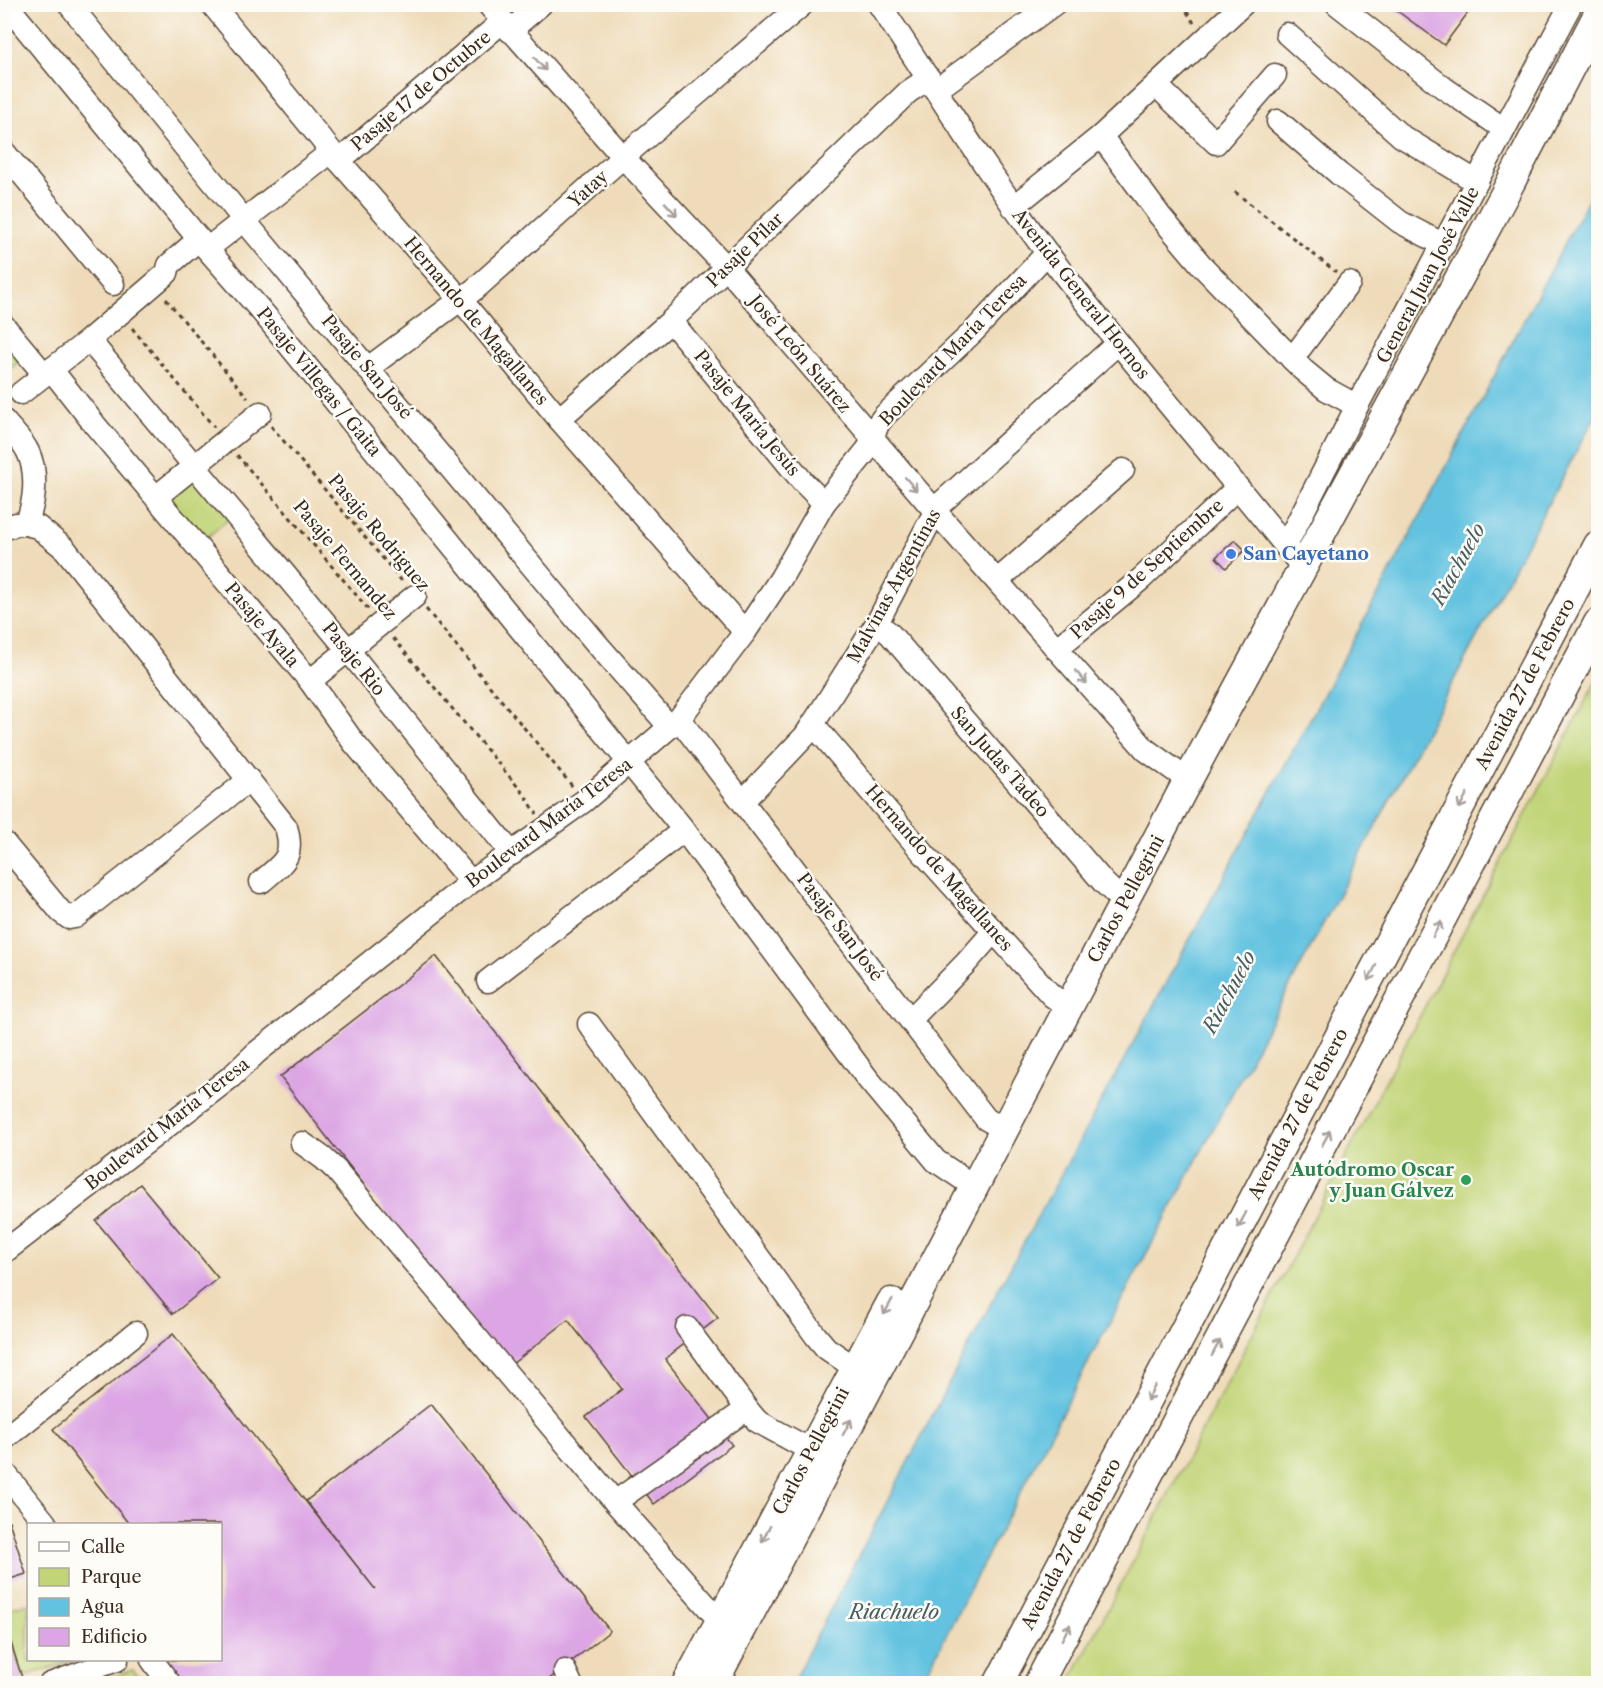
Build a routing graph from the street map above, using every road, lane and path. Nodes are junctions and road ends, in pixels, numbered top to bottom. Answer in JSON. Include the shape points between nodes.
{"nodes":[{"id":1,"x":6,"y":4,"type":"edge"},
{"id":2,"x":69,"y":4,"type":"edge"},
{"id":3,"x":212,"y":4,"type":"edge"},
{"id":4,"x":541,"y":4,"type":"edge"},
{"id":5,"x":803,"y":4,"type":"edge"},
{"id":6,"x":879,"y":4,"type":"edge"},
{"id":7,"x":1054,"y":4,"type":"edge"},
{"id":8,"x":1243,"y":4,"type":"edge"},
{"id":9,"x":1337,"y":4,"type":"edge"},
{"id":10,"x":1571,"y":4,"type":"edge"},
{"id":11,"x":1589,"y":4,"type":"edge"},
{"id":12,"x":1599,"y":14,"type":"edge"},
{"id":13,"x":500,"y":19,"type":"edge"},
{"id":14,"x":1287,"y":34,"type":"dead end"},
{"id":15,"x":1580,"y":48,"type":"junction"},
{"id":16,"x":1275,"y":75,"type":"dead end"},
{"id":17,"x":932,"y":84,"type":"junction"},
{"id":18,"x":1156,"y":85,"type":"junction"},
{"id":19,"x":1278,"y":121,"type":"dead end"},
{"id":20,"x":1504,"y":129,"type":"junction"},
{"id":21,"x":1101,"y":136,"type":"junction"},
{"id":22,"x":4,"y":152,"type":"edge"},
{"id":23,"x":335,"y":156,"type":"junction"},
{"id":24,"x":623,"y":157,"type":"junction"},
{"id":25,"x":1477,"y":182,"type":"junction"},
{"id":26,"x":1235,"y":192,"type":"dead end"},
{"id":27,"x":1013,"y":207,"type":"junction"},
{"id":28,"x":244,"y":220,"type":"junction"},
{"id":29,"x":203,"y":244,"type":"junction"},
{"id":30,"x":1444,"y":245,"type":"junction"},
{"id":31,"x":1047,"y":252,"type":"junction"},
{"id":32,"x":727,"y":268,"type":"junction"},
{"id":33,"x":1349,"y":283,"type":"joint"},
{"id":34,"x":113,"y":284,"type":"dead end"},
{"id":35,"x":153,"y":284,"type":"junction"},
{"id":36,"x":461,"y":300,"type":"junction"},
{"id":37,"x":120,"y":312,"type":"junction"},
{"id":38,"x":671,"y":321,"type":"junction"},
{"id":39,"x":4,"y":326,"type":"edge"},
{"id":40,"x":88,"y":340,"type":"junction"},
{"id":41,"x":1118,"y":342,"type":"junction"},
{"id":42,"x":1292,"y":359,"type":"junction"},
{"id":43,"x":368,"y":368,"type":"junction"},
{"id":44,"x":48,"y":372,"type":"junction"},
{"id":45,"x":21,"y":393,"type":"dead end"},
{"id":46,"x":1357,"y":406,"type":"junction"},
{"id":47,"x":260,"y":413,"type":"junction"},
{"id":48,"x":558,"y":419,"type":"junction"},
{"id":49,"x":4,"y":421,"type":"edge"},
{"id":50,"x":873,"y":439,"type":"junction"},
{"id":51,"x":225,"y":440,"type":"junction"},
{"id":52,"x":194,"y":466,"type":"junction"},
{"id":53,"x":1123,"y":470,"type":"dead end"},
{"id":54,"x":1237,"y":488,"type":"junction"},
{"id":55,"x":156,"y":497,"type":"junction"},
{"id":56,"x":824,"y":503,"type":"junction"},
{"id":57,"x":934,"y":512,"type":"junction"},
{"id":58,"x":15,"y":526,"type":"edge"},
{"id":59,"x":1286,"y":545,"type":"junction"},
{"id":60,"x":1599,"y":545,"type":"edge"},
{"id":61,"x":1304,"y":568,"type":"junction"},
{"id":62,"x":997,"y":581,"type":"junction"},
{"id":63,"x":415,"y":596,"type":"junction"},
{"id":64,"x":877,"y":623,"type":"junction"},
{"id":65,"x":381,"y":624,"type":"junction"},
{"id":66,"x":1599,"y":624,"type":"edge"},
{"id":67,"x":745,"y":632,"type":"junction"},
{"id":68,"x":1056,"y":649,"type":"junction"},
{"id":69,"x":348,"y":650,"type":"junction"},
{"id":70,"x":310,"y":681,"type":"junction"},
{"id":71,"x":674,"y":722,"type":"junction"},
{"id":72,"x":813,"y":724,"type":"junction"},
{"id":73,"x":630,"y":763,"type":"junction"},
{"id":74,"x":249,"y":780,"type":"junction"},
{"id":75,"x":1188,"y":780,"type":"junction"},
{"id":76,"x":744,"y":800,"type":"junction"},
{"id":77,"x":584,"y":801,"type":"junction"},
{"id":78,"x":546,"y":828,"type":"junction"},
{"id":79,"x":684,"y":830,"type":"junction"},
{"id":80,"x":4,"y":843,"type":"edge"},
{"id":81,"x":512,"y":854,"type":"junction"},
{"id":82,"x":261,"y":882,"type":"dead end"},
{"id":83,"x":471,"y":882,"type":"junction"},
{"id":84,"x":1124,"y":902,"type":"junction"},
{"id":85,"x":994,"y":931,"type":"junction"},
{"id":86,"x":488,"y":981,"type":"dead end"},
{"id":87,"x":1069,"y":1008,"type":"junction"},
{"id":88,"x":910,"y":1019,"type":"junction"},
{"id":89,"x":590,"y":1024,"type":"dead end"},
{"id":90,"x":1005,"y":1130,"type":"junction"},
{"id":91,"x":302,"y":1143,"type":"dead end"},
{"id":92,"x":975,"y":1187,"type":"junction"},
{"id":93,"x":951,"y":1231,"type":"junction"},
{"id":94,"x":4,"y":1252,"type":"edge"},
{"id":95,"x":687,"y":1328,"type":"dead end"},
{"id":96,"x":136,"y":1333,"type":"dead end"},
{"id":97,"x":855,"y":1368,"type":"junction"},
{"id":98,"x":747,"y":1408,"type":"junction"},
{"id":99,"x":4,"y":1439,"type":"edge"},
{"id":100,"x":820,"y":1455,"type":"junction"},
{"id":101,"x":4,"y":1472,"type":"edge"},
{"id":102,"x":615,"y":1502,"type":"junction"},
{"id":103,"x":45,"y":1523,"type":"edge"},
{"id":104,"x":730,"y":1627,"type":"junction"},
{"id":105,"x":111,"y":1661,"type":"edge"},
{"id":106,"x":154,"y":1661,"type":"edge"},
{"id":107,"x":50,"y":1683,"type":"edge"},
{"id":108,"x":170,"y":1683,"type":"edge"},
{"id":109,"x":686,"y":1683,"type":"edge"},
{"id":110,"x":713,"y":1683,"type":"edge"},
{"id":111,"x":998,"y":1683,"type":"edge"},
{"id":112,"x":1038,"y":1683,"type":"edge"}],
"edges":[{"from":1,"to":29,"type":"street","name":"Pasaje Villegas / Gaita"},
{"from":2,"to":28,"type":"street","name":"Pasaje San José"},
{"from":3,"to":23,"type":"street","name":"Hernando de Magallanes"},
{"from":4,"to":13,"type":"street","name":"Pasaje 17 de Octubre"},
{"from":5,"to":24,"type":"street","name":"Yatay"},
{"from":6,"to":17,"type":"street","name":"Avenida General Hornos"},
{"from":7,"to":17,"type":"street","name":"Pasaje Pilar"},
{"from":8,"to":18,"type":"street"},
{"from":9,"to":20,"type":"street","via":[[1444,88]]},
{"from":10,"to":20,"type":"street","name":"General Juan José Valle"},
{"from":11,"to":15,"type":"main road","name":"General Juan José Valle"},
{"from":12,"to":15,"type":"main road","name":"General Juan José Valle"},
{"from":13,"to":23,"type":"street","name":"Pasaje 17 de Octubre"},
{"from":13,"to":24,"type":"street","name":"José León Suárez","one_way":true},
{"from":14,"to":25,"type":"street","via":[[1401,136]]},
{"from":15,"to":61,"type":"main road","name":"General Juan José Valle"},
{"from":16,"to":18,"type":"street","via":[[1216,142]]},
{"from":17,"to":27,"type":"street","name":"Avenida General Hornos"},
{"from":17,"to":32,"type":"street","name":"Pasaje Pilar","via":[[908,92]]},
{"from":18,"to":21,"type":"street"},
{"from":19,"to":30,"type":"street","via":[[1400,222]]},
{"from":20,"to":25,"type":"street","name":"General Juan José Valle"},
{"from":21,"to":27,"type":"street"},
{"from":21,"to":42,"type":"street","via":[[1175,236]]},
{"from":22,"to":34,"type":"street"},
{"from":23,"to":28,"type":"street","name":"Pasaje 17 de Octubre"},
{"from":23,"to":36,"type":"street","name":"Hernando de Magallanes"},
{"from":24,"to":32,"type":"street","name":"José León Suárez","one_way":true},
{"from":24,"to":36,"type":"street","name":"Yatay"},
{"from":25,"to":30,"type":"street","name":"General Juan José Valle"},
{"from":26,"to":33,"type":"path"},
{"from":27,"to":31,"type":"street","name":"Avenida General Hornos"},
{"from":28,"to":29,"type":"street","name":"Pasaje 17 de Octubre"},
{"from":28,"to":43,"type":"street","name":"Pasaje San José"},
{"from":29,"to":35,"type":"street","name":"Pasaje 17 de Octubre","via":[[169,265],[167,273]]},
{"from":29,"to":73,"type":"street","name":"Pasaje Villegas / Gaita"},
{"from":30,"to":46,"type":"street","name":"General Juan José Valle"},
{"from":31,"to":41,"type":"street","name":"Avenida General Hornos"},
{"from":31,"to":50,"type":"street","name":"Boulevard María Teresa","via":[[974,331],[884,416]]},
{"from":32,"to":38,"type":"street","name":"Pasaje Pilar"},
{"from":32,"to":50,"type":"street","name":"José León Suárez"},
{"from":33,"to":42,"type":"street"},
{"from":35,"to":37,"type":"street","name":"Pasaje 17 de Octubre"},
{"from":35,"to":47,"type":"path","name":"Pasaje Rodriguez"},
{"from":36,"to":43,"type":"street","name":"Yatay"},
{"from":36,"to":48,"type":"street","name":"Hernando de Magallanes"},
{"from":37,"to":40,"type":"street","name":"Pasaje 17 de Octubre"},
{"from":37,"to":51,"type":"path","name":"Pasaje Fernandez"},
{"from":38,"to":48,"type":"street","name":"Pasaje Pilar"},
{"from":38,"to":56,"type":"street","name":"Pasaje María Jesús"},
{"from":39,"to":44,"type":"street","name":"Pasaje Ayala"},
{"from":40,"to":44,"type":"street","name":"Pasaje 17 de Octubre"},
{"from":40,"to":52,"type":"street","name":"Pasaje Rio"},
{"from":41,"to":54,"type":"street","name":"Avenida General Hornos"},
{"from":41,"to":57,"type":"street","name":"Malvinas Argentinas"},
{"from":42,"to":46,"type":"street","via":[[1319,383]]},
{"from":43,"to":71,"type":"street","name":"Pasaje San José","via":[[597,644]]},
{"from":44,"to":45,"type":"street","name":"Pasaje 17 de Octubre"},
{"from":44,"to":55,"type":"street","name":"Pasaje Ayala"},
{"from":46,"to":59,"type":"street","name":"General Juan José Valle"},
{"from":47,"to":51,"type":"street"},
{"from":47,"to":63,"type":"path","name":"Pasaje Rodriguez"},
{"from":48,"to":67,"type":"street","name":"Hernando de Magallanes"},
{"from":49,"to":58,"type":"street","via":[[32,463],[31,512]]},
{"from":50,"to":56,"type":"street","name":"Boulevard María Teresa"},
{"from":50,"to":57,"type":"street","name":"José León Suárez","one_way":true},
{"from":51,"to":52,"type":"street"},
{"from":51,"to":65,"type":"path","name":"Pasaje Fernandez"},
{"from":52,"to":55,"type":"street"},
{"from":52,"to":69,"type":"street","name":"Pasaje Rio"},
{"from":53,"to":62,"type":"street"},
{"from":54,"to":59,"type":"street","name":"Avenida General Hornos"},
{"from":54,"to":68,"type":"street","name":"Pasaje 9 de Septiembre","via":[[1141,579]]},
{"from":55,"to":70,"type":"street","name":"Pasaje Ayala"},
{"from":56,"to":67,"type":"street","name":"Boulevard María Teresa"},
{"from":57,"to":62,"type":"street","name":"José León Suárez"},
{"from":57,"to":64,"type":"street","name":"Malvinas Argentinas"},
{"from":58,"to":74,"type":"street","via":[[38,527],[65,549]]},
{"from":59,"to":61,"type":"street","name":"Avenida General Hornos"},
{"from":60,"to":111,"type":"main road","name":"Avenida 27 de Febrero","one_way":true},
{"from":61,"to":75,"type":"main road","name":"Carlos Pellegrini"},
{"from":62,"to":68,"type":"street","name":"José León Suárez"},
{"from":63,"to":65,"type":"street"},
{"from":63,"to":77,"type":"path","name":"Pasaje Rodriguez"},
{"from":64,"to":72,"type":"street","name":"Malvinas Argentinas"},
{"from":64,"to":84,"type":"street","name":"San Judas Tadeo"},
{"from":65,"to":69,"type":"street"},
{"from":65,"to":78,"type":"path","name":"Pasaje Fernandez","via":[[524,794]]},
{"from":112,"to":66,"type":"main road","name":"Avenida 27 de Febrero","one_way":true},
{"from":67,"to":71,"type":"street","name":"Boulevard María Teresa"},
{"from":68,"to":75,"type":"street","name":"José León Suárez","one_way":true,"via":[[1151,755]]},
{"from":69,"to":70,"type":"street"},
{"from":69,"to":81,"type":"street","name":"Pasaje Rio"},
{"from":70,"to":83,"type":"street","name":"Pasaje Ayala","via":[[354,743]]},
{"from":71,"to":73,"type":"street","name":"Boulevard María Teresa"},
{"from":71,"to":76,"type":"street","name":"Pasaje San José"},
{"from":72,"to":76,"type":"street","name":"Malvinas Argentinas"},
{"from":72,"to":85,"type":"street","name":"Hernando de Magallanes"},
{"from":73,"to":77,"type":"street","name":"Boulevard María Teresa"},
{"from":73,"to":79,"type":"street","name":"Pasaje Villegas / Gaita"},
{"from":74,"to":80,"type":"street","via":[[75,917],[61,912]]},
{"from":74,"to":82,"type":"street","via":[[286,827],[291,842],[284,862]]},
{"from":75,"to":84,"type":"main road","name":"Carlos Pellegrini"},
{"from":76,"to":88,"type":"street","name":"Pasaje San José"},
{"from":77,"to":78,"type":"street","name":"Boulevard María Teresa"},
{"from":78,"to":81,"type":"street","name":"Boulevard María Teresa"},
{"from":79,"to":86,"type":"street"},
{"from":79,"to":92,"type":"street","name":"Pasaje Villegas / Gaita","via":[[867,1078],[936,1161]]},
{"from":81,"to":83,"type":"street","name":"Boulevard María Teresa"},
{"from":83,"to":94,"type":"street","name":"Boulevard María Teresa","via":[[232,1076]]},
{"from":84,"to":87,"type":"main road","name":"Carlos Pellegrini"},
{"from":85,"to":87,"type":"street","name":"Hernando de Magallanes","via":[[1051,995]]},
{"from":85,"to":88,"type":"street"},
{"from":87,"to":90,"type":"main road","name":"Carlos Pellegrini"},
{"from":88,"to":90,"type":"street","name":"Pasaje San José","via":[[987,1119]]},
{"from":89,"to":97,"type":"street","via":[[816,1336]]},
{"from":90,"to":92,"type":"main road","name":"Carlos Pellegrini"},
{"from":91,"to":102,"type":"street","via":[[336,1170]]},
{"from":92,"to":93,"type":"main road","name":"Carlos Pellegrini"},
{"from":93,"to":97,"type":"main road","name":"Carlos Pellegrini","one_way":true,"via":[[932,1242],[918,1257]]},
{"from":100,"to":93,"type":"main road","name":"Carlos Pellegrini","one_way":true},
{"from":95,"to":98,"type":"street"},
{"from":96,"to":99,"type":"street"},
{"from":97,"to":100,"type":"main road","name":"Carlos Pellegrini"},
{"from":98,"to":100,"type":"street","via":[[757,1421]]},
{"from":98,"to":102,"type":"street"},
{"from":100,"to":104,"type":"main road","name":"Carlos Pellegrini"},
{"from":101,"to":103,"type":"street"},
{"from":102,"to":104,"type":"street"},
{"from":104,"to":109,"type":"main road","name":"Carlos Pellegrini"},
{"from":104,"to":110,"type":"main road","name":"Carlos Pellegrini"},
{"from":105,"to":107,"type":"street"},
{"from":106,"to":108,"type":"street"}]}
